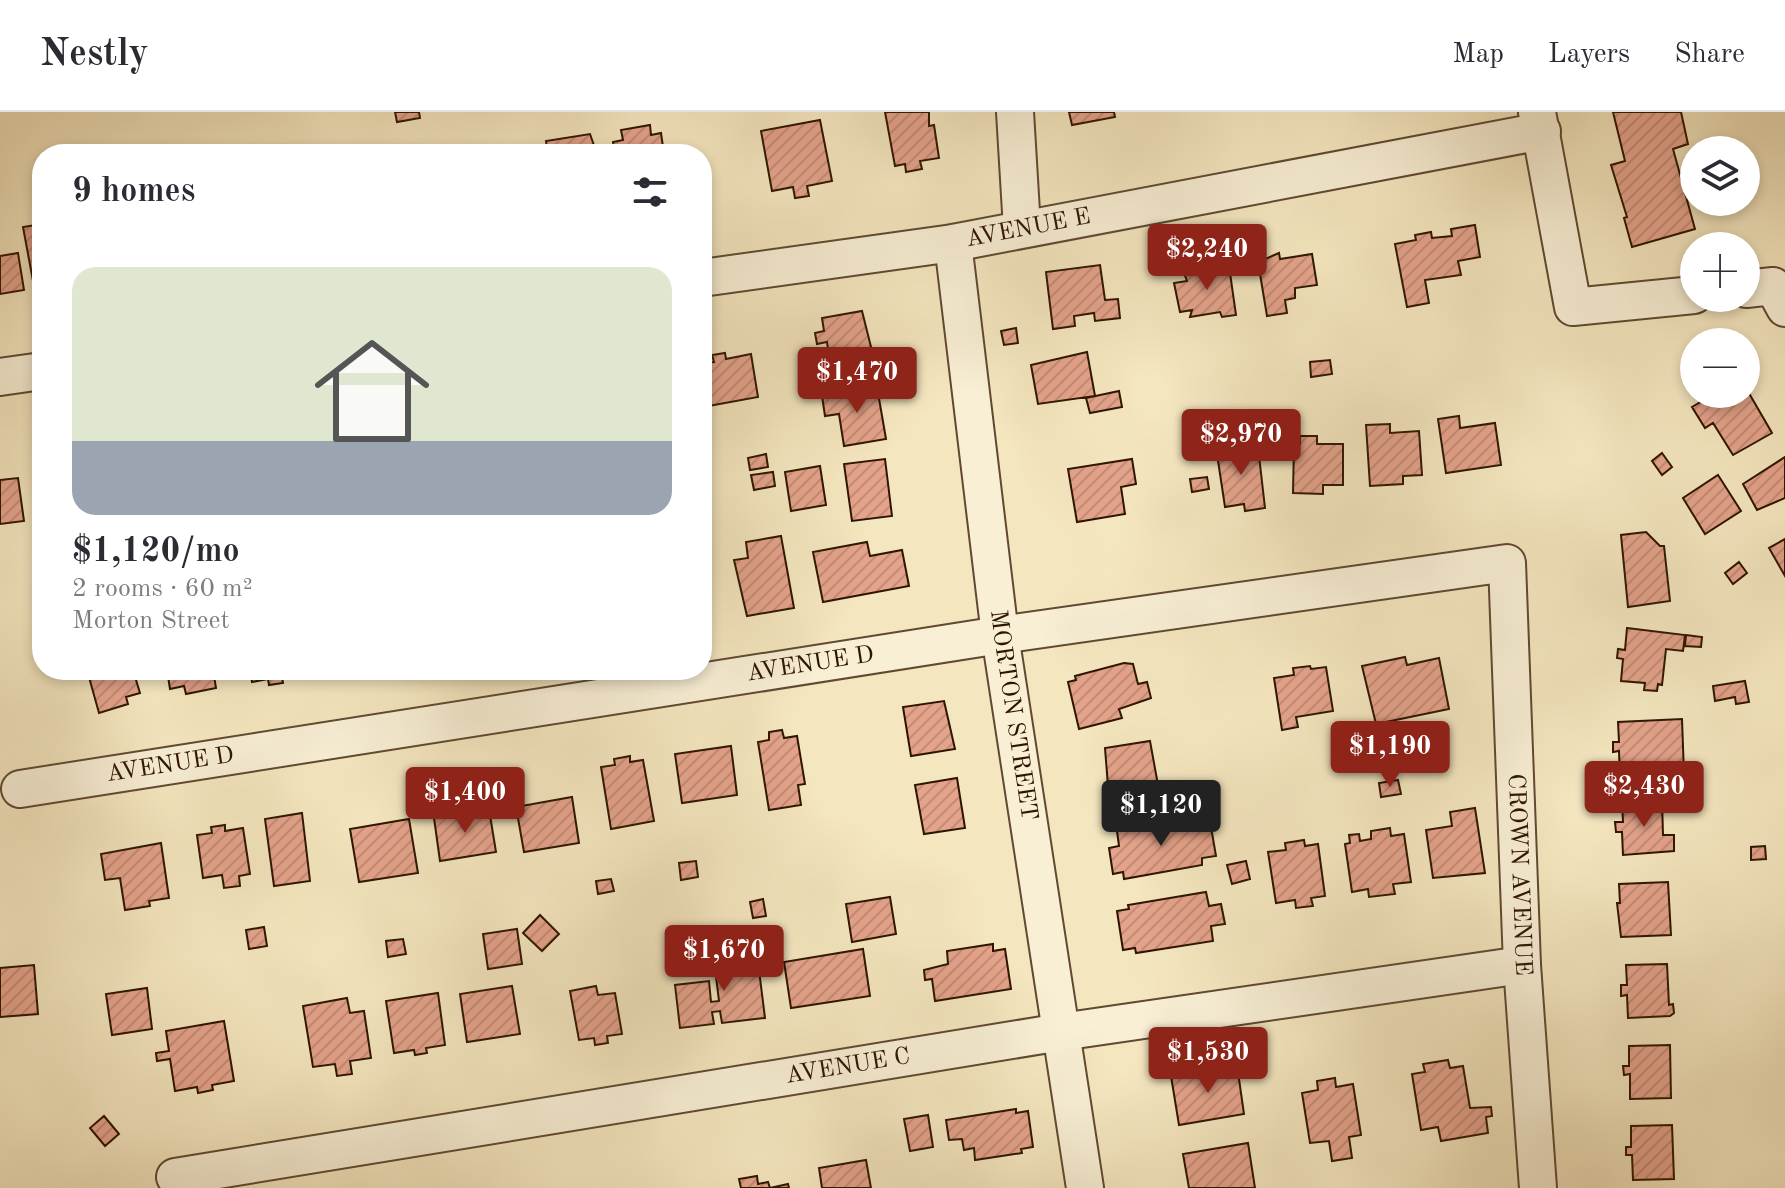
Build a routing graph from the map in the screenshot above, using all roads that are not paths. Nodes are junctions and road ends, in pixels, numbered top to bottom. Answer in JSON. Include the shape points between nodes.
{"nodes":[{"id":1,"x":1015,"y":112,"type":"edge"},
{"id":2,"x":1540,"y":121,"type":"edge"},
{"id":3,"x":1022,"y":229,"type":"junction"},
{"id":4,"x":953,"y":243,"type":"junction"},
{"id":5,"x":712,"y":277,"type":"edge"},
{"id":6,"x":1760,"y":287,"type":"edge"},
{"id":7,"x":1680,"y":296,"type":"edge"},
{"id":8,"x":1785,"y":308,"type":"edge"},
{"id":9,"x":32,"y":372,"type":"edge"},
{"id":10,"x":0,"y":377,"type":"edge"},
{"id":11,"x":1507,"y":563,"type":"joint"},
{"id":12,"x":1000,"y":635,"type":"junction"},
{"id":13,"x":20,"y":789,"type":"dead end"},
{"id":14,"x":1522,"y":965,"type":"junction"},
{"id":15,"x":1061,"y":1032,"type":"junction"},
{"id":16,"x":175,"y":1177,"type":"dead end"},
{"id":17,"x":1085,"y":1188,"type":"edge"},
{"id":18,"x":1538,"y":1188,"type":"edge"}],
"edges":[{"from":1,"to":3,"type":"street"},
{"from":2,"to":3,"type":"street","name":"AVENUE E"},
{"from":2,"to":7,"type":"street","via":[[1573,307]]},
{"from":3,"to":4,"type":"street","name":"AVENUE E"},
{"from":4,"to":5,"type":"street","name":"AVENUE E"},
{"from":4,"to":12,"type":"street","name":"MORTON STREET"},
{"from":6,"to":8,"type":"street","via":[[1773,286]]},
{"from":9,"to":10,"type":"street"},
{"from":11,"to":12,"type":"street","name":"AVENUE D"},
{"from":11,"to":14,"type":"street","name":"CROWN AVENUE"},
{"from":12,"to":13,"type":"street","name":"AVENUE D"},
{"from":12,"to":15,"type":"street","name":"MORTON STREET"},
{"from":14,"to":15,"type":"street","name":"AVENUE C"},
{"from":14,"to":18,"type":"street","name":"CROWN AVENUE"},
{"from":15,"to":16,"type":"street","name":"AVENUE C"},
{"from":15,"to":17,"type":"street","name":"MORTON STREET"}]}
